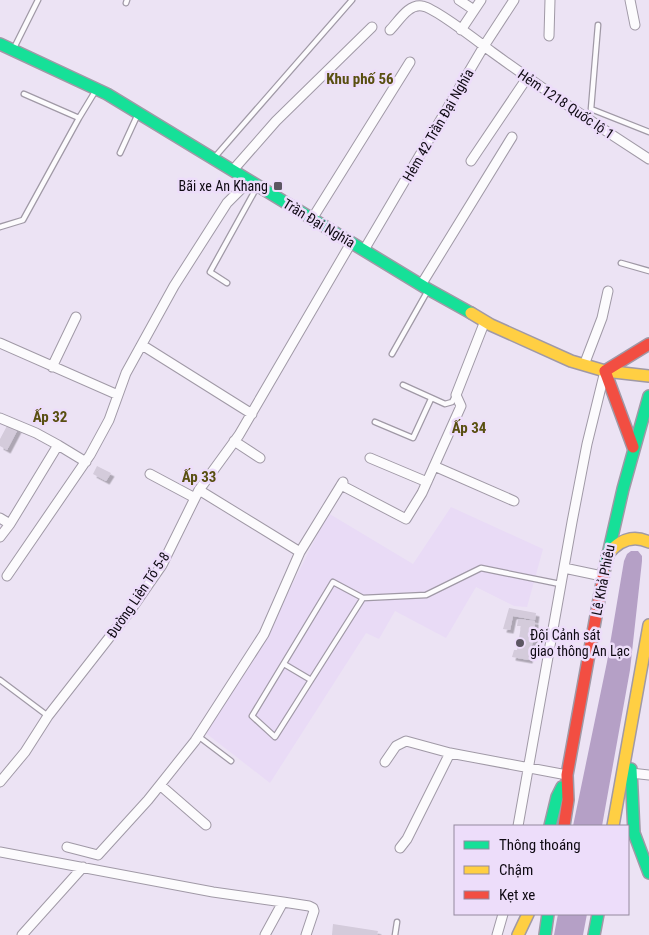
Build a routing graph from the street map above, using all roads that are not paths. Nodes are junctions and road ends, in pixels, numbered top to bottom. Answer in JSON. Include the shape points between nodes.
{"nodes":[{"id":1,"x":38,"y":0,"type":"edge"},
{"id":2,"x":352,"y":0,"type":"edge"},
{"id":3,"x":459,"y":0,"type":"edge"},
{"id":4,"x":481,"y":0,"type":"edge"},
{"id":5,"x":514,"y":0,"type":"edge"},
{"id":6,"x":550,"y":0,"type":"edge"},
{"id":7,"x":630,"y":0,"type":"edge"},
{"id":8,"x":474,"y":10,"type":"junction"},
{"id":9,"x":598,"y":25,"type":"dead end"},
{"id":10,"x":635,"y":25,"type":"dead end"},
{"id":11,"x":372,"y":27,"type":"dead end"},
{"id":12,"x":390,"y":30,"type":"dead end"},
{"id":13,"x":461,"y":30,"type":"junction"},
{"id":14,"x":549,"y":36,"type":"dead end"},
{"id":15,"x":0,"y":44,"type":"edge"},
{"id":16,"x":484,"y":46,"type":"junction"},
{"id":17,"x":13,"y":49,"type":"junction"},
{"id":18,"x":410,"y":62,"type":"dead end"},
{"id":19,"x":527,"y":78,"type":"junction"},
{"id":20,"x":97,"y":89,"type":"junction"},
{"id":21,"x":24,"y":94,"type":"dead end"},
{"id":22,"x":139,"y":113,"type":"junction"},
{"id":23,"x":79,"y":118,"type":"junction"},
{"id":24,"x":649,"y":132,"type":"edge"},
{"id":25,"x":512,"y":137,"type":"dead end"},
{"id":26,"x":120,"y":153,"type":"dead end"},
{"id":27,"x":213,"y":158,"type":"junction"},
{"id":28,"x":649,"y":159,"type":"edge"},
{"id":29,"x":471,"y":161,"type":"dead end"},
{"id":30,"x":233,"y":170,"type":"junction"},
{"id":31,"x":254,"y":184,"type":"junction"},
{"id":32,"x":312,"y":219,"type":"junction"},
{"id":33,"x":0,"y":227,"type":"edge"},
{"id":34,"x":351,"y":243,"type":"junction"},
{"id":35,"x":364,"y":250,"type":"junction"},
{"id":36,"x":621,"y":263,"type":"dead end"},
{"id":37,"x":649,"y":271,"type":"edge"},
{"id":38,"x":227,"y":283,"type":"dead end"},
{"id":39,"x":424,"y":287,"type":"junction"},
{"id":40,"x":608,"y":291,"type":"dead end"},
{"id":41,"x":76,"y":317,"type":"dead end"},
{"id":42,"x":485,"y":321,"type":"junction"},
{"id":43,"x":0,"y":344,"type":"edge"},
{"id":44,"x":649,"y":344,"type":"edge"},
{"id":45,"x":142,"y":345,"type":"junction"},
{"id":46,"x":392,"y":354,"type":"dead end"},
{"id":47,"x":584,"y":365,"type":"junction"},
{"id":48,"x":52,"y":367,"type":"junction"},
{"id":49,"x":605,"y":371,"type":"junction"},
{"id":50,"x":649,"y":376,"type":"edge"},
{"id":51,"x":403,"y":385,"type":"dead end"},
{"id":52,"x":118,"y":395,"type":"junction"},
{"id":53,"x":456,"y":395,"type":"junction"},
{"id":54,"x":649,"y":396,"type":"edge"},
{"id":55,"x":432,"y":399,"type":"junction"},
{"id":56,"x":252,"y":414,"type":"junction"},
{"id":57,"x":0,"y":418,"type":"edge"},
{"id":58,"x":375,"y":422,"type":"dead end"},
{"id":59,"x":234,"y":441,"type":"junction"},
{"id":60,"x":58,"y":445,"type":"junction"},
{"id":61,"x":632,"y":446,"type":"junction"},
{"id":62,"x":260,"y":458,"type":"dead end"},
{"id":63,"x":370,"y":458,"type":"dead end"},
{"id":64,"x":86,"y":462,"type":"junction"},
{"id":65,"x":434,"y":466,"type":"junction"},
{"id":66,"x":150,"y":474,"type":"dead end"},
{"id":67,"x":427,"y":482,"type":"junction"},
{"id":68,"x":197,"y":494,"type":"junction"},
{"id":69,"x":514,"y":501,"type":"dead end"},
{"id":70,"x":0,"y":518,"type":"edge"},
{"id":71,"x":10,"y":524,"type":"junction"},
{"id":72,"x":0,"y":536,"type":"edge"},
{"id":73,"x":649,"y":542,"type":"edge"},
{"id":74,"x":300,"y":552,"type":"junction"},
{"id":75,"x":607,"y":555,"type":"junction"},
{"id":76,"x":564,"y":568,"type":"junction"},
{"id":77,"x":7,"y":576,"type":"dead end"},
{"id":78,"x":602,"y":576,"type":"junction"},
{"id":79,"x":561,"y":584,"type":"junction"},
{"id":80,"x":363,"y":598,"type":"junction"},
{"id":81,"x":649,"y":624,"type":"edge"},
{"id":82,"x":284,"y":664,"type":"junction"},
{"id":83,"x":0,"y":680,"type":"edge"},
{"id":84,"x":311,"y":680,"type":"junction"},
{"id":85,"x":48,"y":716,"type":"junction"},
{"id":86,"x":630,"y":732,"type":"junction"},
{"id":87,"x":198,"y":736,"type":"junction"},
{"id":88,"x":450,"y":753,"type":"junction"},
{"id":89,"x":231,"y":761,"type":"dead end"},
{"id":90,"x":385,"y":762,"type":"dead end"},
{"id":91,"x":528,"y":768,"type":"junction"},
{"id":92,"x":631,"y":773,"type":"junction"},
{"id":93,"x":567,"y":775,"type":"junction"},
{"id":94,"x":649,"y":775,"type":"edge"},
{"id":95,"x":0,"y":782,"type":"edge"},
{"id":96,"x":160,"y":785,"type":"junction"},
{"id":97,"x":206,"y":825,"type":"dead end"},
{"id":98,"x":518,"y":825,"type":"edge"},
{"id":99,"x":550,"y":825,"type":"edge"},
{"id":100,"x":564,"y":825,"type":"edge"},
{"id":101,"x":613,"y":825,"type":"edge"},
{"id":102,"x":66,"y":847,"type":"dead end"},
{"id":103,"x":400,"y":848,"type":"dead end"},
{"id":104,"x":0,"y":852,"type":"edge"},
{"id":105,"x":98,"y":855,"type":"junction"},
{"id":106,"x":647,"y":856,"type":"edge"},
{"id":107,"x":86,"y":868,"type":"junction"},
{"id":108,"x":649,"y":873,"type":"edge"},
{"id":109,"x":283,"y":902,"type":"junction"},
{"id":110,"x":503,"y":915,"type":"edge"},
{"id":111,"x":528,"y":915,"type":"edge"},
{"id":112,"x":548,"y":915,"type":"edge"},
{"id":113,"x":598,"y":915,"type":"edge"},
{"id":114,"x":398,"y":922,"type":"dead end"},
{"id":115,"x":22,"y":935,"type":"edge"},
{"id":116,"x":265,"y":935,"type":"edge"},
{"id":117,"x":306,"y":935,"type":"edge"},
{"id":118,"x":395,"y":935,"type":"edge"},
{"id":119,"x":497,"y":935,"type":"edge"},
{"id":120,"x":518,"y":935,"type":"edge"},
{"id":121,"x":545,"y":935,"type":"edge"},
{"id":122,"x":594,"y":935,"type":"edge"}],
"edges":[{"from":1,"to":17,"type":"lane"},
{"from":2,"to":27,"type":"lane"},
{"from":3,"to":8,"type":"street"},
{"from":4,"to":8,"type":"street"},
{"from":5,"to":16,"type":"street","name":"Hẻm 42 Trần Đại Nghĩa"},
{"from":6,"to":14,"type":"street"},
{"from":7,"to":10,"type":"street"},
{"from":8,"to":13,"type":"street"},
{"from":9,"to":24,"type":"lane","via":[[591,109]]},
{"from":11,"to":30,"type":"street","via":[[276,122]]},
{"from":12,"to":13,"type":"street","name":"Hẻm 1218 Quốc lộ 1","via":[[409,9],[424,6]]},
{"from":13,"to":16,"type":"street","name":"Hẻm 1218 Quốc lộ 1"},
{"from":15,"to":17,"type":"main road","name":"Trần Đại Nghĩa"},
{"from":16,"to":19,"type":"street","name":"Hẻm 1218 Quốc lộ 1"},
{"from":16,"to":35,"type":"street","name":"Hẻm 42 Trần Đại Nghĩa"},
{"from":17,"to":20,"type":"main road","name":"Trần Đại Nghĩa"},
{"from":18,"to":32,"type":"street"},
{"from":19,"to":28,"type":"street","name":"Hẻm 1218 Quốc lộ 1"},
{"from":19,"to":29,"type":"street"},
{"from":20,"to":22,"type":"main road","name":"Trần Đại Nghĩa"},
{"from":20,"to":23,"type":"lane"},
{"from":21,"to":23,"type":"lane"},
{"from":22,"to":26,"type":"lane"},
{"from":22,"to":27,"type":"main road","name":"Trần Đại Nghĩa"},
{"from":23,"to":33,"type":"lane","via":[[23,220]]},
{"from":25,"to":39,"type":"street"},
{"from":27,"to":30,"type":"main road","name":"Trần Đại Nghĩa"},
{"from":30,"to":31,"type":"main road","name":"Trần Đại Nghĩa"},
{"from":31,"to":32,"type":"main road","name":"Trần Đại Nghĩa"},
{"from":31,"to":38,"type":"lane","via":[[210,272]]},
{"from":31,"to":45,"type":"street","via":[[222,211],[174,286]]},
{"from":32,"to":34,"type":"main road","name":"Trần Đại Nghĩa"},
{"from":34,"to":35,"type":"main road","name":"Trần Đại Nghĩa"},
{"from":34,"to":56,"type":"street","name":"Đường Liên Tổ 5-8"},
{"from":35,"to":39,"type":"main road","name":"Trần Đại Nghĩa"},
{"from":36,"to":37,"type":"lane"},
{"from":39,"to":42,"type":"main road","name":"Trần Đại Nghĩa"},
{"from":39,"to":46,"type":"lane"},
{"from":40,"to":47,"type":"street","via":[[602,318]]},
{"from":41,"to":48,"type":"street"},
{"from":42,"to":47,"type":"main road","name":"Trần Đại Nghĩa"},
{"from":42,"to":53,"type":"street"},
{"from":43,"to":48,"type":"street"},
{"from":44,"to":49,"type":"main road"},
{"from":45,"to":52,"type":"street"},
{"from":45,"to":56,"type":"street"},
{"from":47,"to":49,"type":"main road","name":"Trần Đại Nghĩa"},
{"from":48,"to":52,"type":"street"},
{"from":49,"to":50,"type":"main road","name":"Trần Đại Nghĩa"},
{"from":49,"to":61,"type":"main road"},
{"from":49,"to":76,"type":"street","via":[[587,444]]},
{"from":51,"to":55,"type":"lane"},
{"from":52,"to":64,"type":"street","via":[[109,420]]},
{"from":53,"to":55,"type":"lane","via":[[448,404]]},
{"from":53,"to":65,"type":"street","via":[[461,406]]},
{"from":54,"to":61,"type":"main road","name":"Lê Khả Phiêu"},
{"from":55,"to":58,"type":"lane","via":[[413,438]]},
{"from":56,"to":59,"type":"street","name":"Đường Liên Tổ 5-8"},
{"from":57,"to":60,"type":"street"},
{"from":59,"to":62,"type":"street"},
{"from":59,"to":68,"type":"street","name":"Đường Liên Tổ 5-8"},
{"from":60,"to":64,"type":"street"},
{"from":60,"to":71,"type":"street"},
{"from":61,"to":75,"type":"main road","name":"Lê Khả Phiêu"},
{"from":63,"to":67,"type":"street"},
{"from":64,"to":77,"type":"street"},
{"from":65,"to":67,"type":"street"},
{"from":65,"to":69,"type":"street"},
{"from":66,"to":68,"type":"street"},
{"from":67,"to":74,"type":"street","via":[[406,519],[342,483]]},
{"from":68,"to":74,"type":"street"},
{"from":68,"to":85,"type":"street","name":"Đường Liên Tổ 5-8","via":[[162,565]]},
{"from":70,"to":71,"type":"street"},
{"from":71,"to":72,"type":"street"},
{"from":73,"to":75,"type":"main road","via":[[636,537],[627,538]]},
{"from":74,"to":87,"type":"street","via":[[264,634]]},
{"from":75,"to":78,"type":"main road","name":"Lê Khả Phiêu"},
{"from":76,"to":78,"type":"street"},
{"from":76,"to":79,"type":"street"},
{"from":78,"to":93,"type":"main road","name":"Lê Khả Phiêu"},
{"from":79,"to":80,"type":"lane","via":[[481,568],[426,595]]},
{"from":79,"to":91,"type":"street"},
{"from":80,"to":82,"type":"lane","via":[[333,582]]},
{"from":80,"to":84,"type":"lane"},
{"from":81,"to":86,"type":"main road"},
{"from":82,"to":84,"type":"lane"},
{"from":82,"to":84,"type":"lane","via":[[252,716],[275,736]]},
{"from":83,"to":85,"type":"lane"},
{"from":85,"to":95,"type":"street","name":"Đường Liên Tổ 5-8","via":[[25,752]]},
{"from":86,"to":92,"type":"main road"},
{"from":86,"to":101,"type":"main road"},
{"from":87,"to":89,"type":"lane"},
{"from":87,"to":96,"type":"street"},
{"from":88,"to":90,"type":"street","via":[[406,741],[396,746]]},
{"from":88,"to":91,"type":"street"},
{"from":88,"to":103,"type":"street"},
{"from":91,"to":93,"type":"street"},
{"from":91,"to":98,"type":"street"},
{"from":92,"to":94,"type":"street"},
{"from":92,"to":106,"type":"main road","via":[[634,833]]},
{"from":93,"to":99,"type":"main road"},
{"from":93,"to":100,"type":"main road","name":"Lê Khả Phiêu"},
{"from":96,"to":97,"type":"street"},
{"from":96,"to":105,"type":"street"},
{"from":102,"to":105,"type":"street"},
{"from":104,"to":107,"type":"street"},
{"from":105,"to":107,"type":"street"},
{"from":106,"to":108,"type":"main road"},
{"from":107,"to":109,"type":"street"},
{"from":107,"to":115,"type":"street"},
{"from":109,"to":116,"type":"street"},
{"from":109,"to":117,"type":"street","via":[[313,908]]},
{"from":110,"to":119,"type":"street"},
{"from":111,"to":120,"type":"main road"},
{"from":112,"to":121,"type":"main road"},
{"from":113,"to":122,"type":"main road"},
{"from":114,"to":118,"type":"lane"}]}
